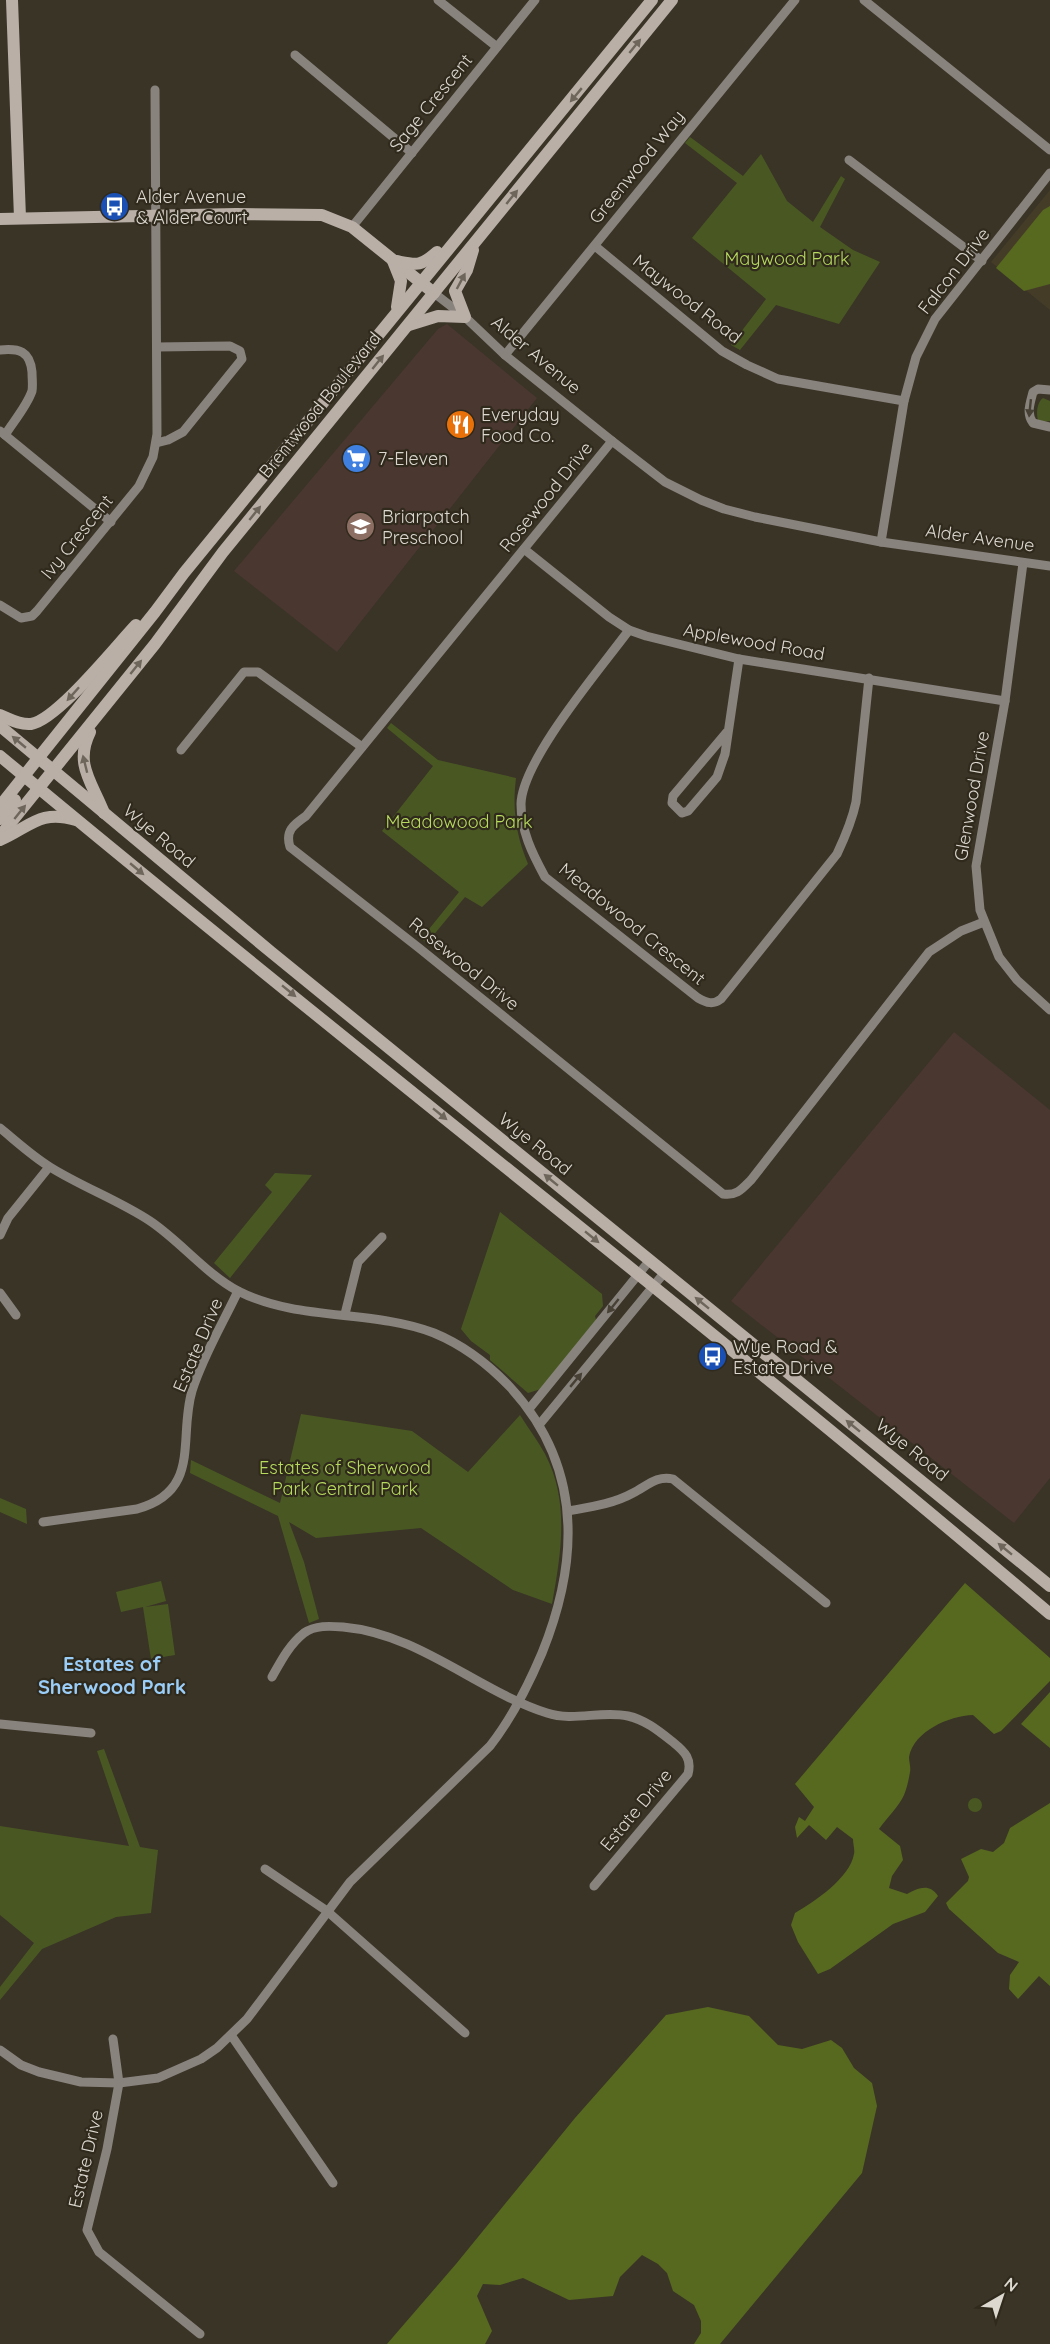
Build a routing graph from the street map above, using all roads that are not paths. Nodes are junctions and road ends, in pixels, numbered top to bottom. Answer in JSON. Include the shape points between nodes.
{"nodes":[{"id":1,"x":12,"y":0,"type":"edge"},
{"id":2,"x":438,"y":0,"type":"edge"},
{"id":3,"x":535,"y":0,"type":"edge"},
{"id":4,"x":652,"y":0,"type":"edge"},
{"id":5,"x":672,"y":0,"type":"edge"},
{"id":6,"x":795,"y":0,"type":"edge"},
{"id":7,"x":864,"y":0,"type":"edge"},
{"id":8,"x":497,"y":47,"type":"junction"},
{"id":9,"x":295,"y":56,"type":"dead end"},
{"id":10,"x":155,"y":90,"type":"dead end"},
{"id":11,"x":1050,"y":150,"type":"edge"},
{"id":12,"x":412,"y":153,"type":"junction"},
{"id":13,"x":849,"y":160,"type":"dead end"},
{"id":14,"x":1050,"y":173,"type":"edge"},
{"id":15,"x":155,"y":215,"type":"junction"},
{"id":16,"x":20,"y":218,"type":"junction"},
{"id":17,"x":0,"y":219,"type":"edge"},
{"id":18,"x":352,"y":227,"type":"junction"},
{"id":19,"x":460,"y":233,"type":"junction"},
{"id":20,"x":475,"y":243,"type":"junction"},
{"id":21,"x":595,"y":246,"type":"junction"},
{"id":22,"x":392,"y":260,"type":"junction"},
{"id":23,"x":982,"y":261,"type":"junction"},
{"id":24,"x":420,"y":282,"type":"junction"},
{"id":25,"x":434,"y":293,"type":"junction"},
{"id":26,"x":397,"y":311,"type":"junction"},
{"id":27,"x":465,"y":317,"type":"junction"},
{"id":28,"x":408,"y":325,"type":"junction"},
{"id":29,"x":157,"y":347,"type":"junction"},
{"id":30,"x":0,"y":350,"type":"edge"},
{"id":31,"x":505,"y":356,"type":"junction"},
{"id":32,"x":1050,"y":390,"type":"edge"},
{"id":33,"x":904,"y":401,"type":"junction"},
{"id":34,"x":1050,"y":427,"type":"edge"},
{"id":35,"x":2,"y":433,"type":"edge"},
{"id":36,"x":612,"y":441,"type":"junction"},
{"id":37,"x":156,"y":443,"type":"junction"},
{"id":38,"x":111,"y":522,"type":"junction"},
{"id":39,"x":881,"y":542,"type":"junction"},
{"id":40,"x":524,"y":549,"type":"junction"},
{"id":41,"x":1023,"y":563,"type":"junction"},
{"id":42,"x":1050,"y":566,"type":"edge"},
{"id":43,"x":184,"y":573,"type":"junction"},
{"id":44,"x":0,"y":605,"type":"edge"},
{"id":45,"x":629,"y":630,"type":"junction"},
{"id":46,"x":739,"y":659,"type":"junction"},
{"id":47,"x":869,"y":678,"type":"junction"},
{"id":48,"x":1005,"y":701,"type":"junction"},
{"id":49,"x":99,"y":713,"type":"junction"},
{"id":50,"x":0,"y":715,"type":"edge"},
{"id":51,"x":0,"y":726,"type":"edge"},
{"id":52,"x":727,"y":732,"type":"junction"},
{"id":53,"x":362,"y":747,"type":"junction"},
{"id":54,"x":181,"y":750,"type":"dead end"},
{"id":55,"x":0,"y":756,"type":"edge"},
{"id":56,"x":38,"y":758,"type":"junction"},
{"id":57,"x":52,"y":770,"type":"junction"},
{"id":58,"x":31,"y":781,"type":"junction"},
{"id":59,"x":0,"y":806,"type":"edge"},
{"id":60,"x":105,"y":814,"type":"junction"},
{"id":61,"x":0,"y":819,"type":"edge"},
{"id":62,"x":92,"y":831,"type":"junction"},
{"id":63,"x":0,"y":838,"type":"edge"},
{"id":64,"x":984,"y":922,"type":"junction"},
{"id":65,"x":1050,"y":1010,"type":"edge"},
{"id":66,"x":0,"y":1128,"type":"edge"},
{"id":67,"x":49,"y":1167,"type":"junction"},
{"id":68,"x":0,"y":1235,"type":"edge"},
{"id":69,"x":382,"y":1237,"type":"dead end"},
{"id":70,"x":650,"y":1260,"type":"junction"},
{"id":71,"x":665,"y":1272,"type":"junction"},
{"id":72,"x":638,"y":1275,"type":"junction"},
{"id":73,"x":653,"y":1287,"type":"junction"},
{"id":74,"x":238,"y":1291,"type":"junction"},
{"id":75,"x":0,"y":1293,"type":"edge"},
{"id":76,"x":345,"y":1314,"type":"junction"},
{"id":77,"x":16,"y":1315,"type":"dead end"},
{"id":78,"x":528,"y":1409,"type":"junction"},
{"id":79,"x":538,"y":1425,"type":"junction"},
{"id":80,"x":568,"y":1510,"type":"junction"},
{"id":81,"x":43,"y":1522,"type":"dead end"},
{"id":82,"x":1050,"y":1586,"type":"edge"},
{"id":83,"x":826,"y":1603,"type":"dead end"},
{"id":84,"x":1050,"y":1614,"type":"edge"},
{"id":85,"x":272,"y":1677,"type":"dead end"},
{"id":86,"x":519,"y":1701,"type":"junction"},
{"id":87,"x":0,"y":1724,"type":"edge"},
{"id":88,"x":91,"y":1733,"type":"dead end"},
{"id":89,"x":265,"y":1869,"type":"dead end"},
{"id":90,"x":594,"y":1886,"type":"dead end"},
{"id":91,"x":327,"y":1911,"type":"junction"},
{"id":92,"x":465,"y":2033,"type":"dead end"},
{"id":93,"x":231,"y":2034,"type":"junction"},
{"id":94,"x":113,"y":2039,"type":"dead end"},
{"id":95,"x":0,"y":2050,"type":"edge"},
{"id":96,"x":119,"y":2083,"type":"junction"},
{"id":97,"x":333,"y":2183,"type":"dead end"},
{"id":98,"x":200,"y":2334,"type":"dead end"}],
"edges":[{"from":1,"to":16,"type":"main road"},
{"from":2,"to":8,"type":"street"},
{"from":3,"to":8,"type":"street","name":"Sage Crescent"},
{"from":4,"to":19,"type":"main road","name":"Brentwood Boulevard","one_way":true},
{"from":20,"to":5,"type":"main road","name":"Brentwood Boulevard","one_way":true},
{"from":6,"to":21,"type":"street","name":"Greenwood Way"},
{"from":7,"to":11,"type":"street"},
{"from":8,"to":12,"type":"street","name":"Sage Crescent"},
{"from":9,"to":12,"type":"street"},
{"from":10,"to":15,"type":"street","name":"Ivy Crescent"},
{"from":12,"to":18,"type":"street","name":"Sage Crescent"},
{"from":13,"to":23,"type":"street"},
{"from":14,"to":23,"type":"street","name":"Falcon Drive"},
{"from":15,"to":16,"type":"main road","name":"Alder Avenue"},
{"from":15,"to":18,"type":"main road","name":"Alder Avenue","via":[[322,215]]},
{"from":15,"to":29,"type":"street","name":"Ivy Crescent"},
{"from":16,"to":17,"type":"main road","name":"Alder Avenue"},
{"from":18,"to":22,"type":"main road","name":"Alder Avenue"},
{"from":19,"to":22,"type":"main road","via":[[426,263]]},
{"from":19,"to":24,"type":"main road","name":"Brentwood Boulevard"},
{"from":20,"to":25,"type":"main road","name":"Brentwood Boulevard"},
{"from":27,"to":20,"type":"main road","one_way":true,"via":[[456,291]]},
{"from":21,"to":31,"type":"street","name":"Greenwood Way"},
{"from":21,"to":33,"type":"street","name":"Maywood Road","via":[[722,351],[747,365],[778,379]]},
{"from":22,"to":24,"type":"main road","name":"Alder Avenue"},
{"from":22,"to":26,"type":"main road","via":[[401,281]]},
{"from":23,"to":33,"type":"street","name":"Falcon Drive","via":[[935,319],[916,357]]},
{"from":24,"to":25,"type":"main road","name":"Alder Avenue"},
{"from":24,"to":26,"type":"main road","name":"Brentwood Boulevard"},
{"from":25,"to":27,"type":"street","name":"Alder Avenue"},
{"from":25,"to":28,"type":"main road","name":"Brentwood Boulevard"},
{"from":26,"to":43,"type":"main road","name":"Brentwood Boulevard"},
{"from":27,"to":28,"type":"main road","via":[[438,316]]},
{"from":27,"to":31,"type":"street","name":"Alder Avenue"},
{"from":49,"to":28,"type":"main road","name":"Brentwood Boulevard","one_way":true,"via":[[223,552]]},
{"from":29,"to":37,"type":"street","name":"Ivy Crescent"},
{"from":29,"to":37,"type":"street","via":[[230,346],[240,351],[242,359],[183,432]]},
{"from":30,"to":35,"type":"street","via":[[20,349],[31,365],[31,393]]},
{"from":31,"to":36,"type":"street","name":"Alder Avenue"},
{"from":32,"to":34,"type":"street","one_way":true,"via":[[1033,392],[1028,411],[1033,423]]},
{"from":33,"to":39,"type":"street","name":"Falcon Drive"},
{"from":35,"to":38,"type":"street"},
{"from":36,"to":39,"type":"street","name":"Alder Avenue","via":[[666,482],[724,509]]},
{"from":36,"to":40,"type":"street","name":"Rosewood Drive"},
{"from":37,"to":38,"type":"street","name":"Ivy Crescent","via":[[144,477]]},
{"from":38,"to":44,"type":"street","name":"Ivy Crescent","via":[[32,616],[16,616]]},
{"from":39,"to":41,"type":"street","name":"Alder Avenue"},
{"from":40,"to":45,"type":"street","name":"Applewood Road"},
{"from":40,"to":53,"type":"street","name":"Rosewood Drive"},
{"from":41,"to":42,"type":"street","name":"Alder Avenue"},
{"from":41,"to":48,"type":"street","name":"Glenwood Drive"},
{"from":43,"to":50,"type":"main road","one_way":true,"via":[[70,698],[46,718],[32,724],[17,723]]},
{"from":43,"to":56,"type":"main road","name":"Brentwood Boulevard"},
{"from":45,"to":46,"type":"street","name":"Applewood Road"},
{"from":45,"to":47,"type":"street","name":"Meadowood Crescent","via":[[530,770],[521,802],[525,834],[545,877],[707,1003],[721,999],[837,854],[856,802]]},
{"from":46,"to":47,"type":"street","name":"Applewood Road"},
{"from":46,"to":52,"type":"street"},
{"from":47,"to":48,"type":"street","name":"Applewood Road"},
{"from":48,"to":64,"type":"street","name":"Glenwood Drive","via":[[976,866]]},
{"from":49,"to":57,"type":"main road","name":"Brentwood Boulevard"},
{"from":60,"to":49,"type":"main road","one_way":true,"via":[[82,756]]},
{"from":56,"to":51,"type":"main road","name":"Wye Road","one_way":true},
{"from":52,"to":52,"type":"street","via":[[673,796],[672,803],[682,813],[717,777]]},
{"from":53,"to":54,"type":"street","via":[[258,672],[244,672]]},
{"from":53,"to":64,"type":"street","name":"Rosewood Drive","via":[[306,816],[292,826],[288,834],[290,847],[723,1194],[732,1196],[740,1192],[751,1180],[929,952],[961,931]]},
{"from":55,"to":58,"type":"main road","name":"Wye Road"},
{"from":56,"to":57,"type":"main road","name":"Wye Road"},
{"from":56,"to":58,"type":"main road","name":"Brentwood Boulevard"},
{"from":57,"to":58,"type":"main road","name":"Brentwood Boulevard"},
{"from":57,"to":60,"type":"main road","name":"Wye Road"},
{"from":58,"to":59,"type":"main road","name":"Brentwood Boulevard"},
{"from":58,"to":61,"type":"main road"},
{"from":58,"to":62,"type":"main road","name":"Wye Road"},
{"from":63,"to":58,"type":"main road","name":"Brentwood Boulevard","one_way":true},
{"from":70,"to":60,"type":"main road","name":"Wye Road","one_way":true},
{"from":62,"to":63,"type":"main road","via":[[75,820],[49,816]]},
{"from":62,"to":72,"type":"main road","name":"Wye Road","one_way":true},
{"from":64,"to":65,"type":"street","name":"Glenwood Drive","via":[[999,957]]},
{"from":66,"to":67,"type":"street","name":"Estate Drive"},
{"from":67,"to":68,"type":"street","via":[[8,1218]]},
{"from":67,"to":74,"type":"street","name":"Estate Drive","via":[[150,1221]]},
{"from":69,"to":76,"type":"street","via":[[358,1262]]},
{"from":70,"to":71,"type":"main road","name":"Wye Road"},
{"from":70,"to":72,"type":"street"},
{"from":71,"to":73,"type":"street"},
{"from":82,"to":71,"type":"main road","name":"Wye Road","one_way":true},
{"from":72,"to":73,"type":"main road","name":"Wye Road"},
{"from":72,"to":78,"type":"street","one_way":true},
{"from":79,"to":73,"type":"street","one_way":true},
{"from":73,"to":84,"type":"main road","name":"Wye Road"},
{"from":74,"to":76,"type":"street","name":"Estate Drive","via":[[293,1308]]},
{"from":74,"to":81,"type":"street","name":"Estate Drive","via":[[192,1392],[185,1462],[171,1489],[151,1505],[137,1509]]},
{"from":75,"to":77,"type":"street"},
{"from":76,"to":78,"type":"street","name":"Estate Drive","via":[[416,1327],[454,1342],[488,1366]]},
{"from":78,"to":79,"type":"street","name":"Estate Drive"},
{"from":79,"to":80,"type":"street","name":"Estate Drive","via":[[555,1460]]},
{"from":80,"to":83,"type":"street","via":[[616,1501],[652,1481],[673,1479]]},
{"from":80,"to":86,"type":"street","name":"Estate Drive","via":[[569,1544],[561,1596],[547,1641]]},
{"from":85,"to":86,"type":"street","name":"Estate Drive","via":[[285,1652],[304,1633],[335,1626],[361,1628],[412,1644]]},
{"from":86,"to":90,"type":"street","name":"Estate Drive","via":[[561,1717],[610,1714],[639,1719],[688,1757],[688,1774]]},
{"from":86,"to":91,"type":"street","name":"Estate Drive","via":[[490,1746],[380,1851]]},
{"from":87,"to":88,"type":"street"},
{"from":89,"to":91,"type":"street"},
{"from":91,"to":92,"type":"street"},
{"from":91,"to":93,"type":"street","name":"Estate Drive","via":[[247,2019]]},
{"from":93,"to":96,"type":"street","name":"Estate Drive","via":[[201,2059],[158,2078]]},
{"from":93,"to":97,"type":"street"},
{"from":94,"to":96,"type":"street","name":"Estate Drive"},
{"from":95,"to":96,"type":"street","name":"Estate Drive","via":[[39,2072],[81,2082]]},
{"from":96,"to":98,"type":"street","name":"Estate Drive","via":[[87,2230],[99,2252]]}]}
